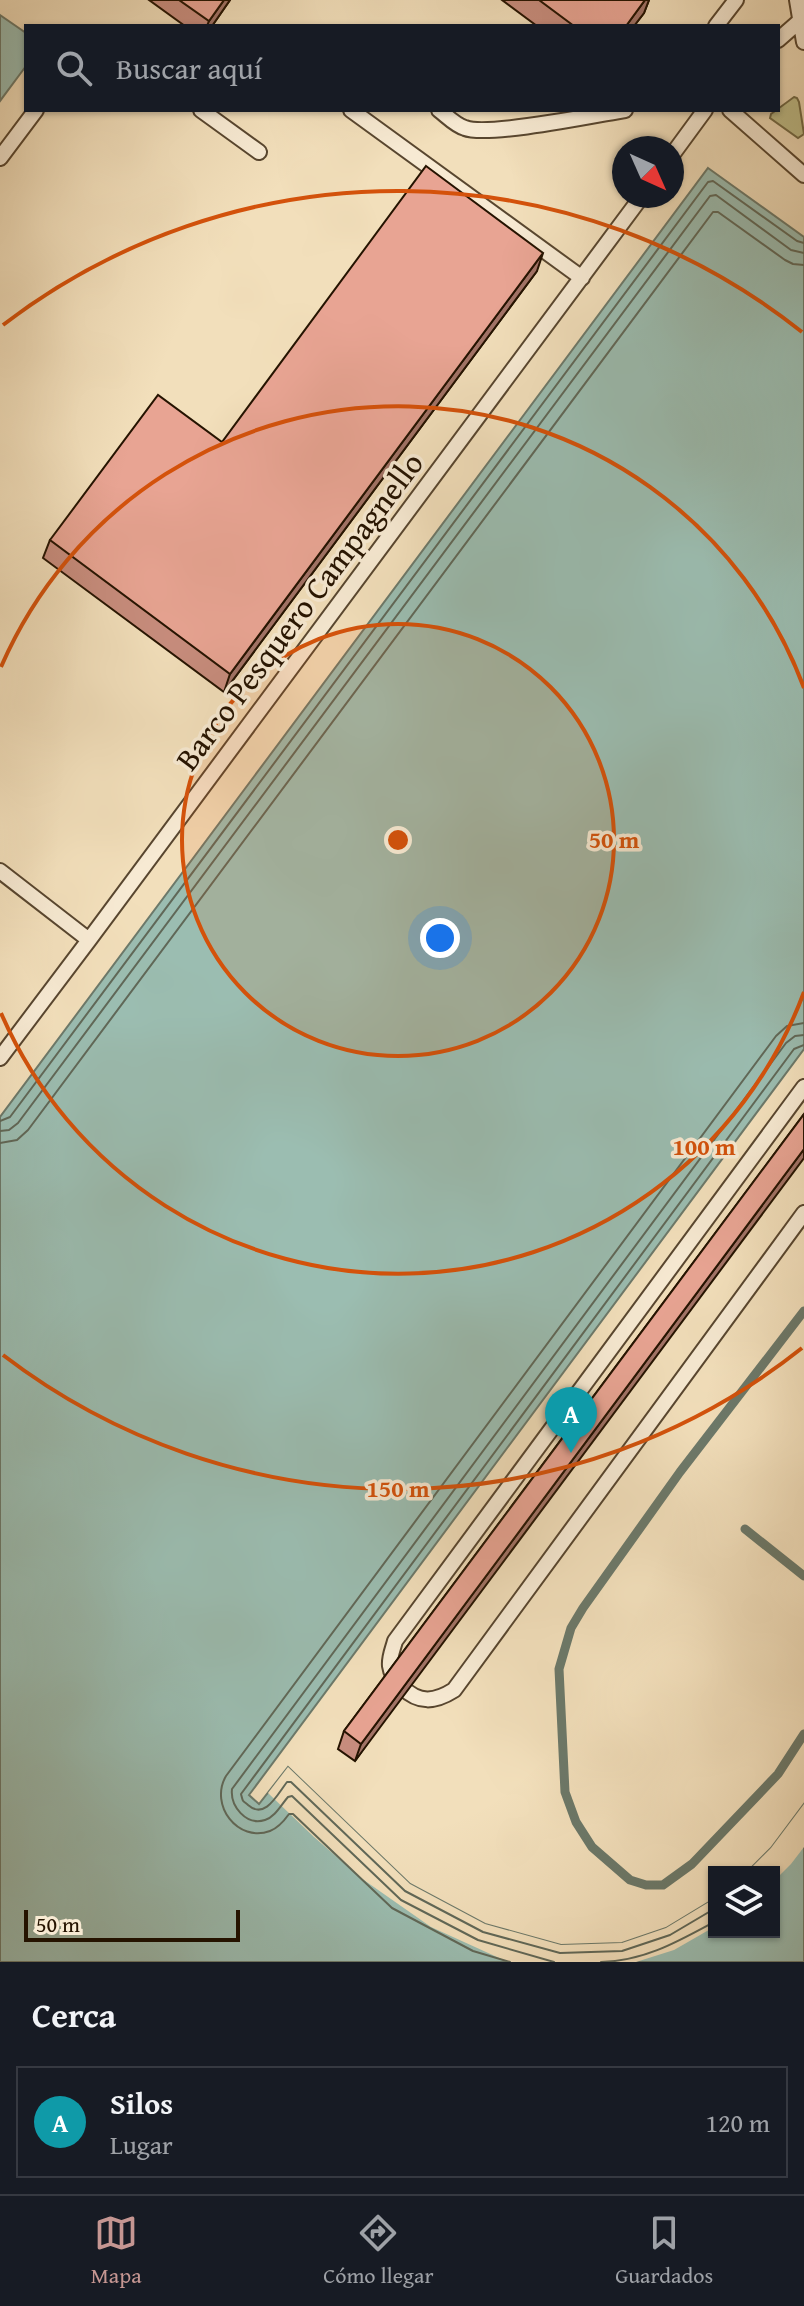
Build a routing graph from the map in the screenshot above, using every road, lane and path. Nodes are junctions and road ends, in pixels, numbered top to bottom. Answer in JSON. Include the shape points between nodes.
{"nodes":[{"id":1,"x":736,"y":0,"type":"edge"},
{"id":2,"x":801,"y":9,"type":"edge"},
{"id":3,"x":718,"y":24,"type":"edge"},
{"id":4,"x":780,"y":37,"type":"edge"},
{"id":5,"x":804,"y":42,"type":"edge"},
{"id":6,"x":34,"y":112,"type":"edge"},
{"id":7,"x":204,"y":112,"type":"edge"},
{"id":8,"x":354,"y":112,"type":"edge"},
{"id":9,"x":442,"y":112,"type":"edge"},
{"id":10,"x":612,"y":112,"type":"edge"},
{"id":11,"x":704,"y":112,"type":"edge"},
{"id":12,"x":732,"y":112,"type":"edge"},
{"id":13,"x":684,"y":139,"type":"edge"},
{"id":14,"x":259,"y":152,"type":"dead end"},
{"id":15,"x":0,"y":158,"type":"edge"},
{"id":16,"x":804,"y":175,"type":"edge"},
{"id":17,"x":633,"y":208,"type":"edge"},
{"id":18,"x":582,"y":278,"type":"junction"},
{"id":19,"x":0,"y":871,"type":"edge"},
{"id":20,"x":89,"y":940,"type":"junction"},
{"id":21,"x":0,"y":1058,"type":"edge"},
{"id":22,"x":804,"y":1087,"type":"edge"},
{"id":23,"x":804,"y":1213,"type":"edge"}],
"edges":[{"from":1,"to":3,"type":"lane"},
{"from":2,"to":4,"type":"lane"},
{"from":2,"to":5,"type":"lane"},
{"from":6,"to":15,"type":"lane"},
{"from":7,"to":14,"type":"lane"},
{"from":8,"to":18,"type":"lane"},
{"from":9,"to":10,"type":"lane","via":[[465,128],[478,130]]},
{"from":11,"to":13,"type":"lane"},
{"from":12,"to":16,"type":"lane"},
{"from":17,"to":18,"type":"lane","name":"Barco Pesquero Campagnello"},
{"from":18,"to":20,"type":"lane","name":"Barco Pesquero Campagnello"},
{"from":19,"to":20,"type":"lane"},
{"from":20,"to":21,"type":"lane","name":"Barco Pesquero Campagnello"},
{"from":22,"to":23,"type":"lane","via":[[395,1641],[390,1668],[411,1696],[441,1698],[454,1690]]}]}
